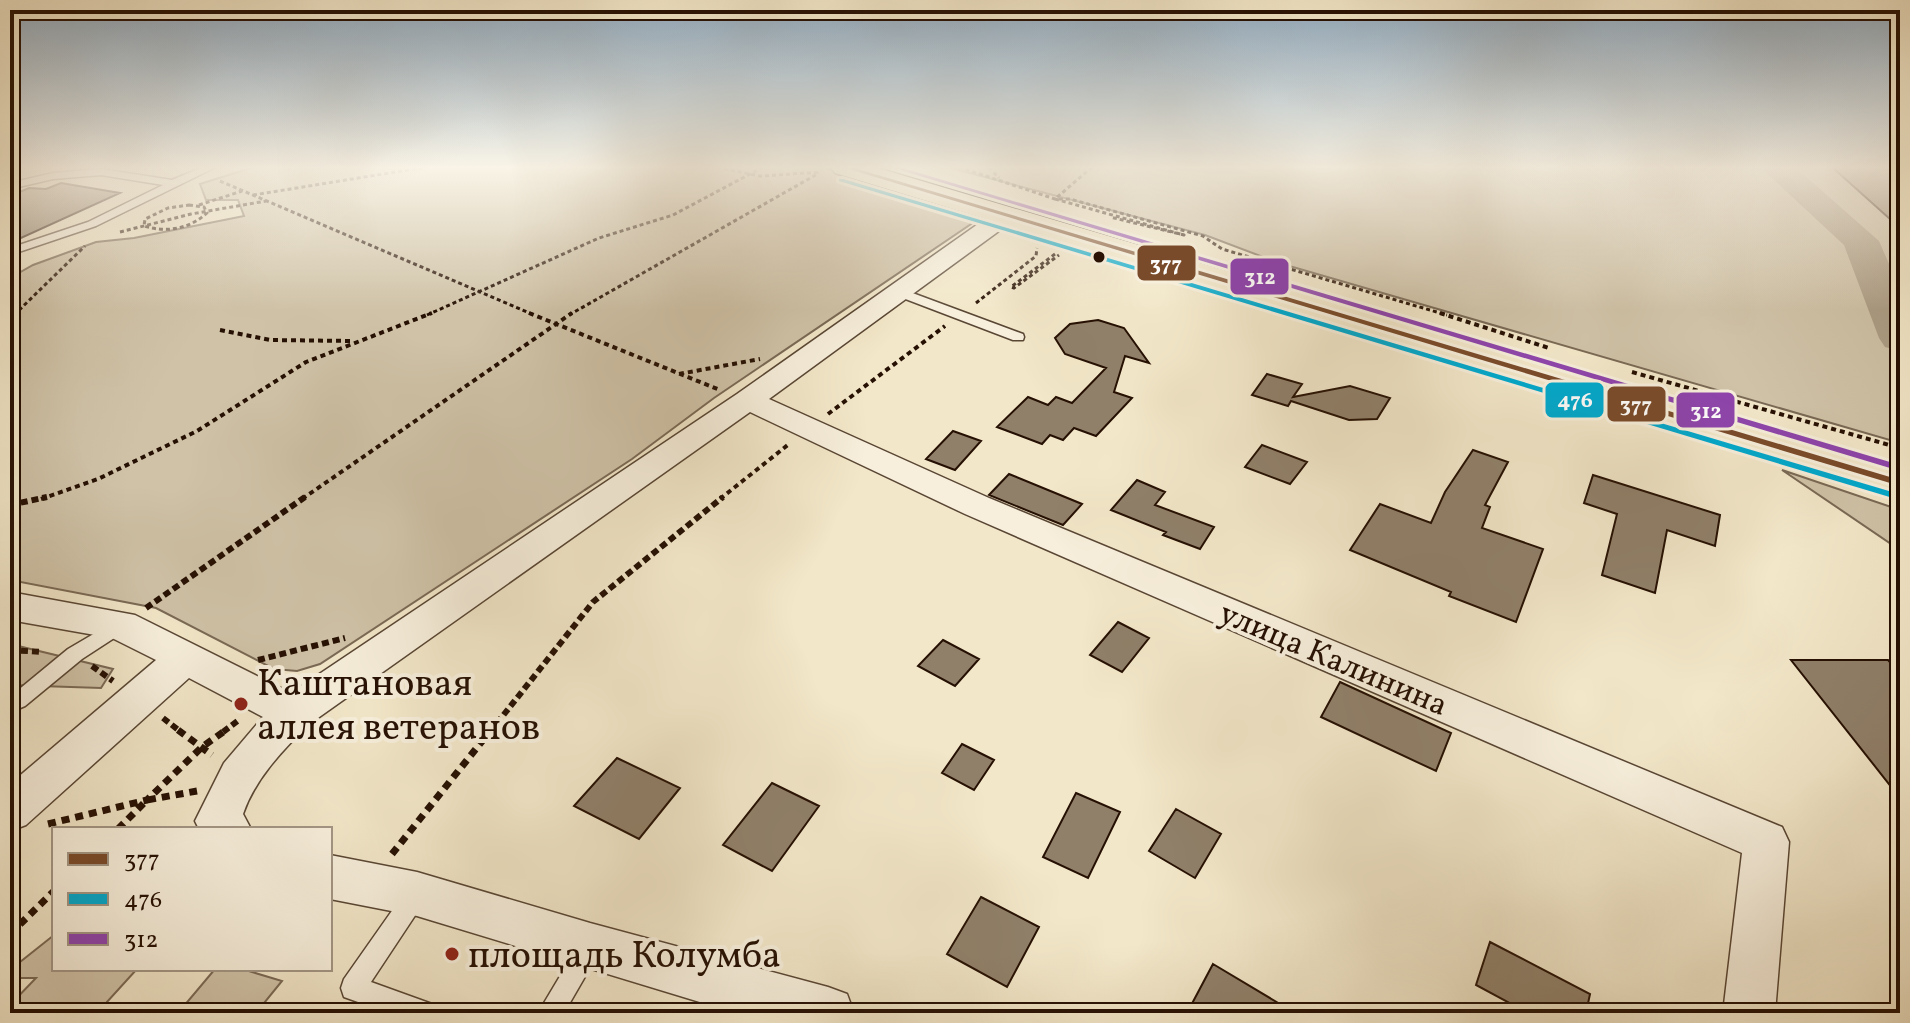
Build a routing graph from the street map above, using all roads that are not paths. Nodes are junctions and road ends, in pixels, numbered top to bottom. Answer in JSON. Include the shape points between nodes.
{"nodes":[{"id":1,"x":107,"y":215,"type":"edge"},
{"id":2,"x":1006,"y":215,"type":"joint"},
{"id":3,"x":1051,"y":215,"type":"edge"},
{"id":4,"x":10,"y":252,"type":"edge"},
{"id":5,"x":899,"y":292,"type":"junction"},
{"id":6,"x":1018,"y":337,"type":"dead end"},
{"id":7,"x":748,"y":400,"type":"junction"},
{"id":8,"x":1900,"y":460,"type":"edge"},
{"id":9,"x":1900,"y":483,"type":"edge"},
{"id":10,"x":10,"y":606,"type":"edge"},
{"id":11,"x":121,"y":625,"type":"junction"},
{"id":12,"x":200,"y":664,"type":"junction"},
{"id":13,"x":18,"y":701,"type":"dead end"},
{"id":14,"x":293,"y":713,"type":"junction"},
{"id":15,"x":10,"y":811,"type":"edge"},
{"id":16,"x":226,"y":827,"type":"edge"},
{"id":17,"x":349,"y":881,"type":"edge"},
{"id":18,"x":417,"y":894,"type":"junction"},
{"id":19,"x":590,"y":947,"type":"junction"},
{"id":20,"x":423,"y":1013,"type":"edge"},
{"id":21,"x":550,"y":1013,"type":"edge"},
{"id":22,"x":828,"y":1013,"type":"edge"},
{"id":23,"x":1749,"y":1013,"type":"edge"}],
"edges":[{"from":1,"to":4,"type":"lane"},
{"from":2,"to":5,"type":"street"},
{"from":2,"to":9,"type":"main road"},
{"from":3,"to":8,"type":"main road"},
{"from":5,"to":6,"type":"lane"},
{"from":5,"to":7,"type":"street"},
{"from":7,"to":14,"type":"street"},
{"from":7,"to":23,"type":"street","name":"улица Калинина","via":[[977,506],[1766,842]]},
{"from":10,"to":11,"type":"street"},
{"from":11,"to":12,"type":"street"},
{"from":11,"to":13,"type":"lane"},
{"from":12,"to":14,"type":"street"},
{"from":12,"to":15,"type":"street"},
{"from":14,"to":16,"type":"street","via":[[254,752],[225,796],[218,821]]},
{"from":17,"to":18,"type":"street"},
{"from":18,"to":19,"type":"street"},
{"from":18,"to":20,"type":"lane","via":[[353,988]]},
{"from":19,"to":21,"type":"lane"},
{"from":19,"to":22,"type":"street"}]}
